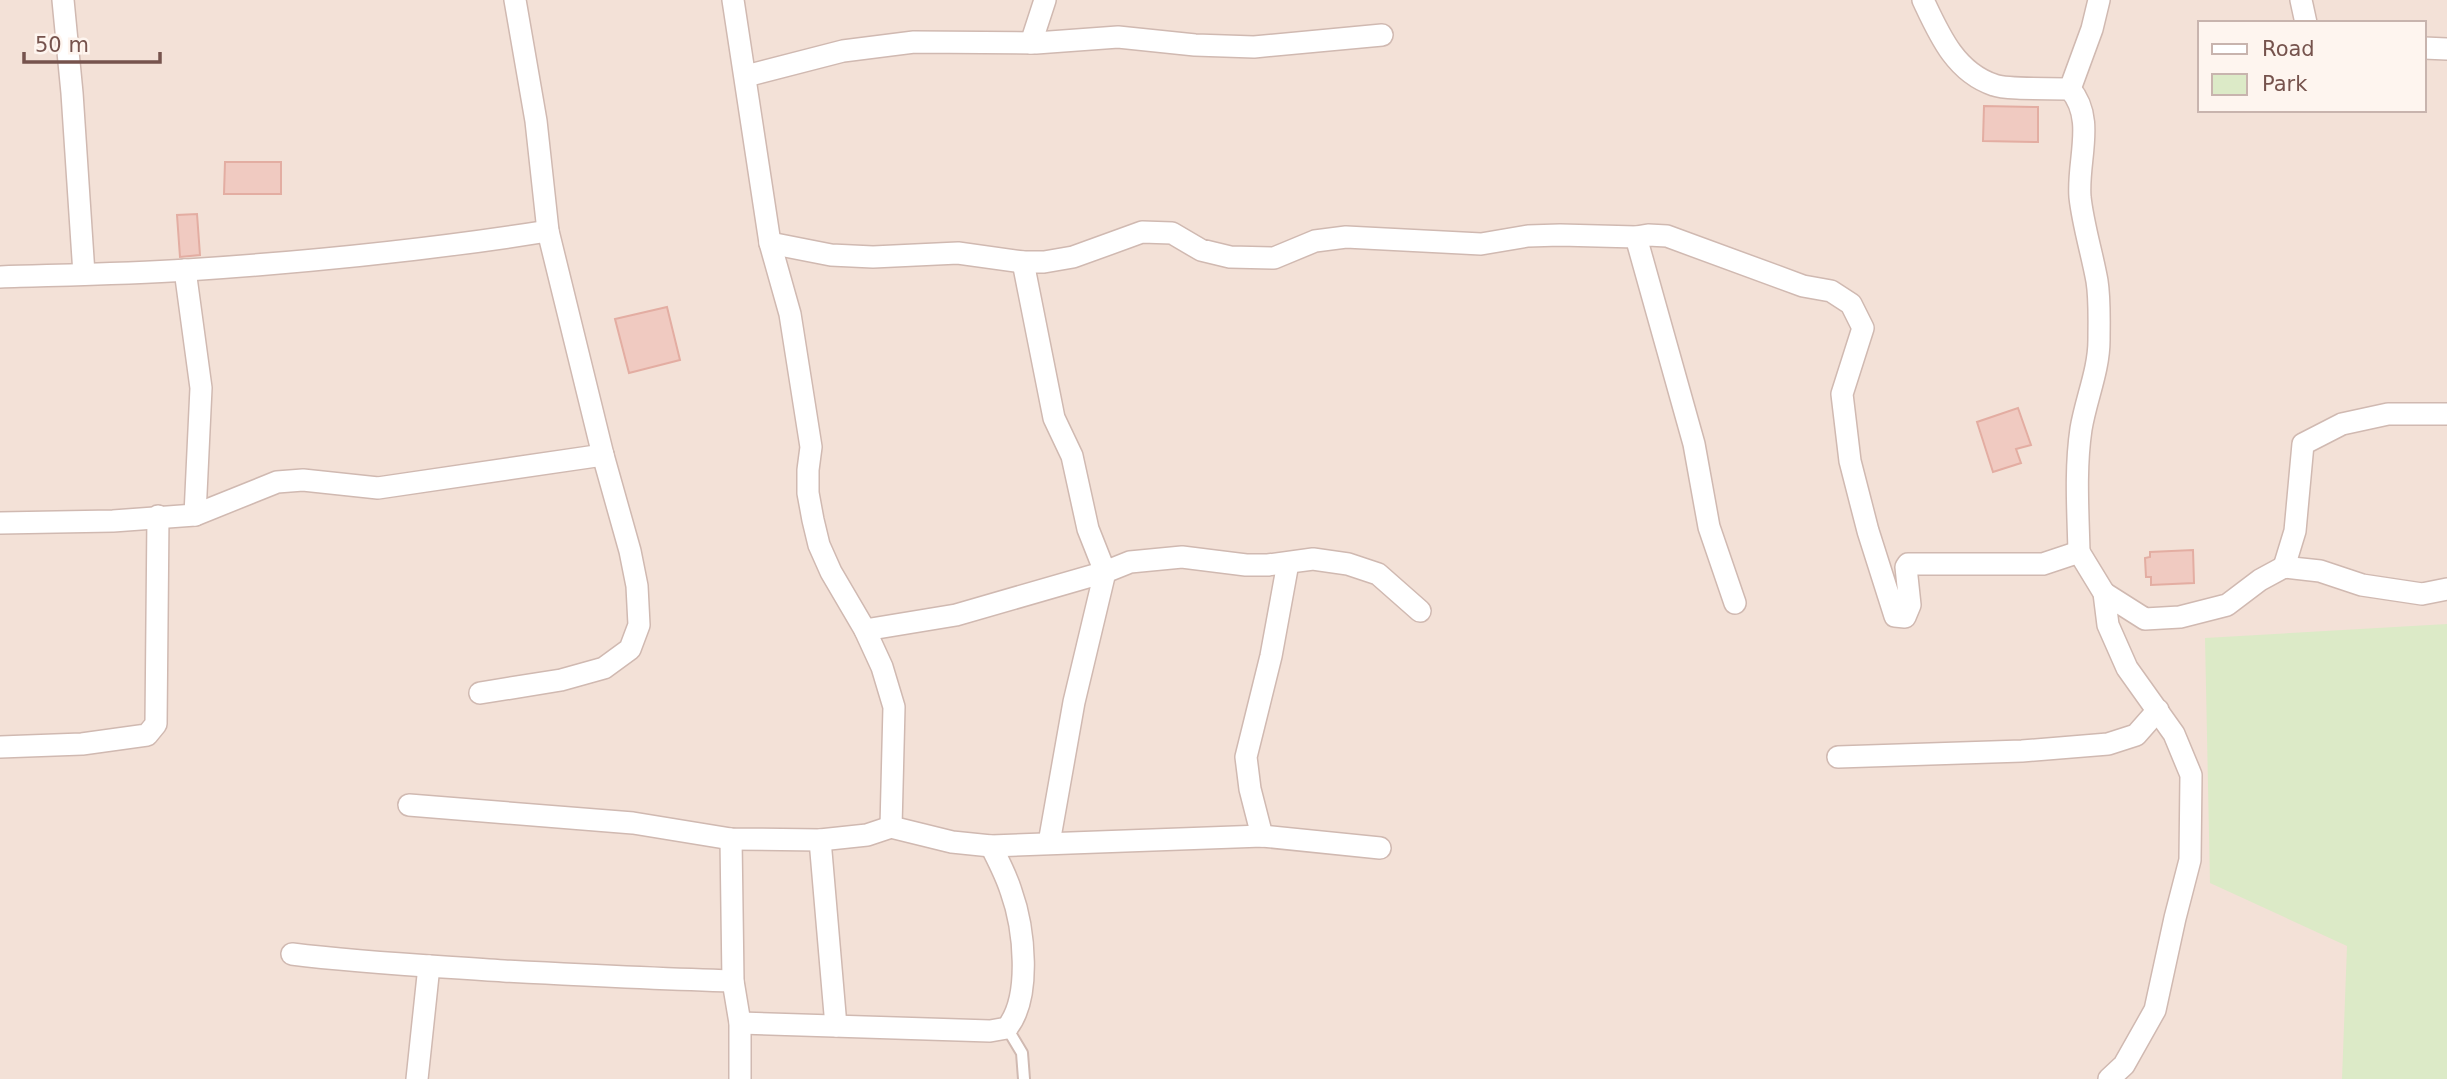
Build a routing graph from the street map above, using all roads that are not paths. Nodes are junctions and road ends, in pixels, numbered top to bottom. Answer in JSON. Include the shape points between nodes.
{"nodes":[{"id":1,"x":63,"y":0,"type":"edge"},
{"id":2,"x":515,"y":0,"type":"edge"},
{"id":3,"x":733,"y":0,"type":"edge"},
{"id":4,"x":1045,"y":0,"type":"edge"},
{"id":5,"x":1923,"y":0,"type":"edge"},
{"id":6,"x":2099,"y":0,"type":"edge"},
{"id":7,"x":2301,"y":0,"type":"edge"},
{"id":8,"x":2306,"y":21,"type":"edge"},
{"id":9,"x":1381,"y":34,"type":"dead end"},
{"id":10,"x":1031,"y":43,"type":"junction"},
{"id":11,"x":2426,"y":48,"type":"edge"},
{"id":12,"x":2447,"y":50,"type":"edge"},
{"id":13,"x":746,"y":76,"type":"junction"},
{"id":14,"x":2070,"y":89,"type":"junction"},
{"id":15,"x":548,"y":231,"type":"junction"},
{"id":16,"x":1636,"y":237,"type":"junction"},
{"id":17,"x":770,"y":243,"type":"junction"},
{"id":18,"x":1023,"y":262,"type":"junction"},
{"id":19,"x":185,"y":270,"type":"junction"},
{"id":20,"x":84,"y":274,"type":"junction"},
{"id":21,"x":0,"y":277,"type":"edge"},
{"id":22,"x":2447,"y":414,"type":"edge"},
{"id":23,"x":603,"y":455,"type":"junction"},
{"id":24,"x":195,"y":515,"type":"junction"},
{"id":25,"x":158,"y":516,"type":"junction"},
{"id":26,"x":0,"y":523,"type":"edge"},
{"id":27,"x":2079,"y":552,"type":"junction"},
{"id":28,"x":1288,"y":563,"type":"junction"},
{"id":29,"x":2284,"y":567,"type":"junction"},
{"id":30,"x":1105,"y":572,"type":"junction"},
{"id":31,"x":2447,"y":589,"type":"edge"},
{"id":32,"x":2104,"y":593,"type":"junction"},
{"id":33,"x":1735,"y":603,"type":"dead end"},
{"id":34,"x":1420,"y":611,"type":"dead end"},
{"id":35,"x":865,"y":630,"type":"junction"},
{"id":36,"x":480,"y":693,"type":"dead end"},
{"id":37,"x":2158,"y":710,"type":"junction"},
{"id":38,"x":0,"y":747,"type":"edge"},
{"id":39,"x":1838,"y":757,"type":"dead end"},
{"id":40,"x":409,"y":805,"type":"dead end"},
{"id":41,"x":891,"y":827,"type":"junction"},
{"id":42,"x":1262,"y":836,"type":"junction"},
{"id":43,"x":731,"y":839,"type":"junction"},
{"id":44,"x":820,"y":840,"type":"junction"},
{"id":45,"x":1049,"y":843,"type":"junction"},
{"id":46,"x":991,"y":846,"type":"junction"},
{"id":47,"x":1380,"y":848,"type":"dead end"},
{"id":48,"x":292,"y":954,"type":"dead end"},
{"id":49,"x":429,"y":966,"type":"junction"},
{"id":50,"x":733,"y":981,"type":"junction"},
{"id":51,"x":740,"y":1023,"type":"junction"},
{"id":52,"x":836,"y":1027,"type":"junction"},
{"id":53,"x":1007,"y":1028,"type":"junction"},
{"id":54,"x":417,"y":1079,"type":"edge"},
{"id":55,"x":740,"y":1079,"type":"edge"},
{"id":56,"x":1024,"y":1079,"type":"edge"},
{"id":57,"x":2109,"y":1079,"type":"edge"}],
"edges":[{"from":1,"to":20,"type":"street"},
{"from":2,"to":15,"type":"street","via":[[536,121]]},
{"from":3,"to":13,"type":"street"},
{"from":4,"to":10,"type":"street"},
{"from":5,"to":14,"type":"street","via":[[1943,44],[1968,72],[1995,86]]},
{"from":6,"to":14,"type":"street"},
{"from":7,"to":8,"type":"street"},
{"from":9,"to":10,"type":"street","via":[[1254,47],[1118,37]]},
{"from":10,"to":13,"type":"street","via":[[914,42],[842,51]]},
{"from":11,"to":12,"type":"street"},
{"from":13,"to":17,"type":"street"},
{"from":14,"to":27,"type":"street","via":[[2084,114],[2080,194],[2097,283],[2099,343],[2081,431]]},
{"from":15,"to":19,"type":"street","via":[[331,259]]},
{"from":15,"to":23,"type":"street"},
{"from":16,"to":18,"type":"street","via":[[1528,236],[1481,244],[1346,237],[1315,241],[1274,258],[1230,257],[1201,250],[1172,233],[1142,232],[1073,257]]},
{"from":16,"to":27,"type":"street","via":[[1667,236],[1803,286],[1831,291],[1851,304],[1863,328],[1842,394],[1850,461],[1895,616],[1905,617],[1910,605],[1908,564],[2043,564]]},
{"from":16,"to":33,"type":"street","via":[[1694,444],[1709,527]]},
{"from":17,"to":18,"type":"street","via":[[831,255],[958,253]]},
{"from":17,"to":35,"type":"street","via":[[790,314],[811,447],[808,493],[819,545]]},
{"from":18,"to":30,"type":"street","via":[[1054,418],[1072,456],[1081,504]]},
{"from":19,"to":20,"type":"street"},
{"from":19,"to":24,"type":"street","via":[[201,388]]},
{"from":20,"to":21,"type":"street"},
{"from":22,"to":29,"type":"street","via":[[2376,416],[2342,424],[2303,444],[2295,531]]},
{"from":23,"to":24,"type":"street","via":[[378,488],[303,480],[277,482]]},
{"from":23,"to":36,"type":"street","via":[[637,586],[639,625],[630,649],[604,668]]},
{"from":24,"to":25,"type":"street"},
{"from":25,"to":26,"type":"street"},
{"from":25,"to":38,"type":"street","via":[[156,724],[147,735],[82,744]]},
{"from":27,"to":32,"type":"street"},
{"from":28,"to":30,"type":"street","via":[[1246,565],[1182,557],[1130,562]]},
{"from":28,"to":34,"type":"street","via":[[1313,559],[1378,574]]},
{"from":28,"to":42,"type":"street","via":[[1246,757]]},
{"from":29,"to":31,"type":"street","via":[[2422,594]]},
{"from":29,"to":32,"type":"street","via":[[2227,605],[2180,617],[2145,619]]},
{"from":30,"to":35,"type":"street","via":[[956,615]]},
{"from":30,"to":45,"type":"street","via":[[1074,702]]},
{"from":32,"to":37,"type":"street","via":[[2108,625],[2127,668]]},
{"from":35,"to":41,"type":"street","via":[[894,707]]},
{"from":37,"to":39,"type":"street","via":[[2136,735],[2108,744]]},
{"from":37,"to":57,"type":"street","via":[[2192,775],[2190,860],[2155,1010],[2124,1065]]},
{"from":40,"to":43,"type":"street","via":[[633,823]]},
{"from":41,"to":44,"type":"street","via":[[867,835]]},
{"from":41,"to":46,"type":"street"},
{"from":42,"to":45,"type":"street"},
{"from":42,"to":47,"type":"street"},
{"from":43,"to":44,"type":"street"},
{"from":43,"to":50,"type":"street"},
{"from":44,"to":52,"type":"street"},
{"from":45,"to":46,"type":"street"},
{"from":46,"to":53,"type":"street","via":[[1012,891],[1021,933],[1023,982],[1014,1019]]},
{"from":48,"to":49,"type":"street"},
{"from":49,"to":50,"type":"street"},
{"from":49,"to":54,"type":"street"},
{"from":50,"to":51,"type":"street"},
{"from":51,"to":52,"type":"street"},
{"from":51,"to":55,"type":"street"},
{"from":52,"to":53,"type":"street"},
{"from":53,"to":56,"type":"lane","via":[[1022,1053]]}]}
